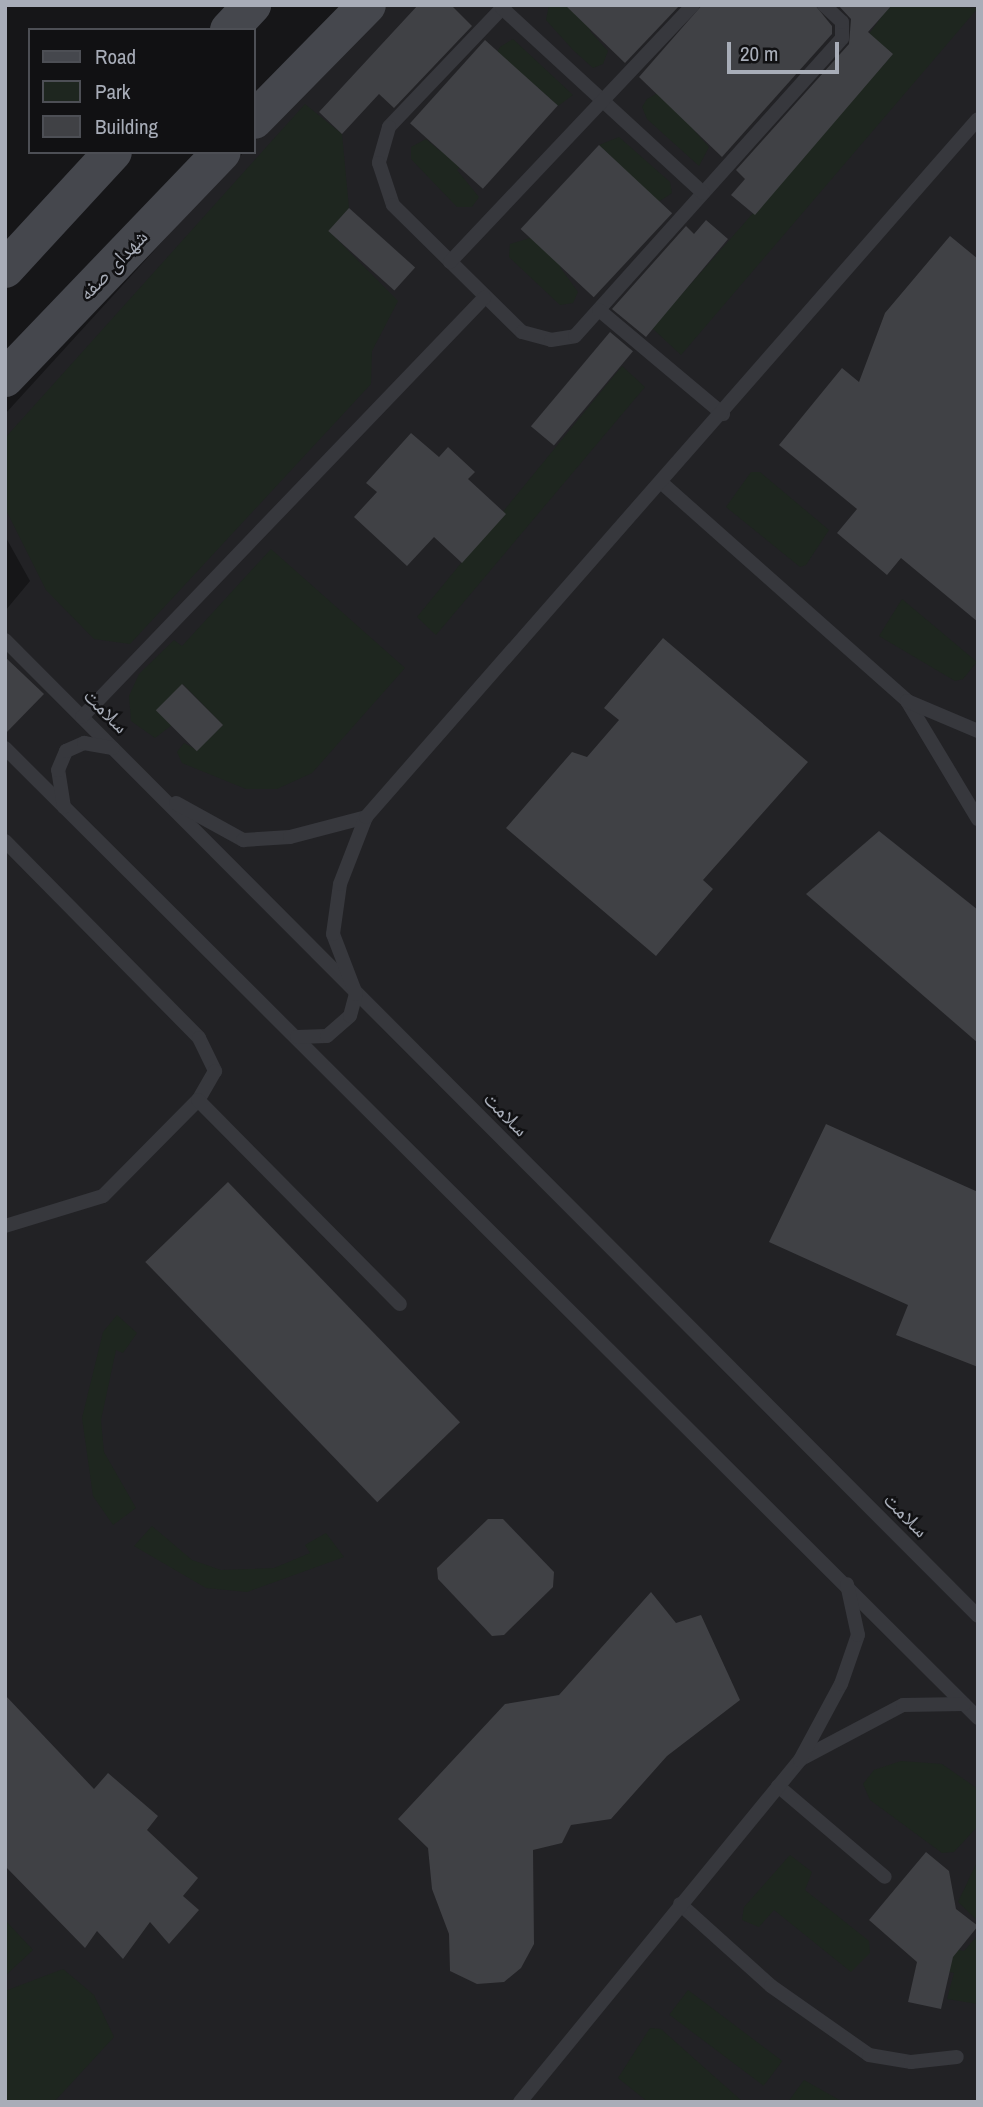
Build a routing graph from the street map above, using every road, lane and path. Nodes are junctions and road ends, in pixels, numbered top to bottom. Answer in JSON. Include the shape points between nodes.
{"nodes":[{"id":1,"x":252,"y":5,"type":"edge"},
{"id":2,"x":367,"y":5,"type":"edge"},
{"id":3,"x":693,"y":5,"type":"edge"},
{"id":4,"x":824,"y":5,"type":"edge"},
{"id":5,"x":503,"y":7,"type":"edge"},
{"id":6,"x":231,"y":28,"type":"edge"},
{"id":7,"x":605,"y":99,"type":"junction"},
{"id":8,"x":256,"y":118,"type":"edge"},
{"id":9,"x":978,"y":119,"type":"edge"},
{"id":10,"x":111,"y":154,"type":"edge"},
{"id":11,"x":220,"y":154,"type":"edge"},
{"id":12,"x":703,"y":193,"type":"junction"},
{"id":13,"x":450,"y":262,"type":"junction"},
{"id":14,"x":5,"y":268,"type":"edge"},
{"id":15,"x":484,"y":298,"type":"junction"},
{"id":16,"x":599,"y":310,"type":"junction"},
{"id":17,"x":5,"y":378,"type":"edge"},
{"id":18,"x":723,"y":414,"type":"junction"},
{"id":19,"x":663,"y":484,"type":"junction"},
{"id":20,"x":5,"y":640,"type":"edge"},
{"id":21,"x":907,"y":701,"type":"junction"},
{"id":22,"x":82,"y":717,"type":"junction"},
{"id":23,"x":978,"y":731,"type":"edge"},
{"id":24,"x":5,"y":748,"type":"edge"},
{"id":25,"x":113,"y":748,"type":"junction"},
{"id":26,"x":161,"y":796,"type":"junction"},
{"id":27,"x":64,"y":807,"type":"junction"},
{"id":28,"x":366,"y":817,"type":"junction"},
{"id":29,"x":978,"y":819,"type":"edge"},
{"id":30,"x":5,"y":841,"type":"edge"},
{"id":31,"x":356,"y":994,"type":"junction"},
{"id":32,"x":298,"y":1037,"type":"junction"},
{"id":33,"x":198,"y":1100,"type":"junction"},
{"id":34,"x":5,"y":1226,"type":"edge"},
{"id":35,"x":400,"y":1304,"type":"dead end"},
{"id":36,"x":847,"y":1584,"type":"junction"},
{"id":37,"x":978,"y":1616,"type":"edge"},
{"id":38,"x":964,"y":1704,"type":"junction"},
{"id":39,"x":978,"y":1718,"type":"edge"},
{"id":40,"x":800,"y":1760,"type":"junction"},
{"id":41,"x":778,"y":1786,"type":"junction"},
{"id":42,"x":885,"y":1877,"type":"dead end"},
{"id":43,"x":680,"y":1904,"type":"junction"},
{"id":44,"x":957,"y":2057,"type":"dead end"},
{"id":45,"x":520,"y":2102,"type":"edge"}],
"edges":[{"from":1,"to":6,"type":"main road"},
{"from":2,"to":8,"type":"main road"},
{"from":3,"to":7,"type":"lane"},
{"from":4,"to":12,"type":"lane","via":[[842,22],[842,38]]},
{"from":5,"to":7,"type":"lane"},
{"from":5,"to":13,"type":"lane","via":[[389,127],[379,163],[393,205]]},
{"from":7,"to":12,"type":"lane"},
{"from":7,"to":13,"type":"lane"},
{"from":9,"to":18,"type":"lane"},
{"from":10,"to":14,"type":"main road"},
{"from":11,"to":17,"type":"main road","name":"شهدای صفه"},
{"from":12,"to":16,"type":"lane"},
{"from":13,"to":15,"type":"lane"},
{"from":15,"to":16,"type":"lane","via":[[522,332],[551,340],[575,336]]},
{"from":15,"to":22,"type":"lane"},
{"from":16,"to":18,"type":"lane"},
{"from":18,"to":19,"type":"lane"},
{"from":19,"to":21,"type":"lane"},
{"from":19,"to":28,"type":"lane"},
{"from":20,"to":22,"type":"lane","name":"سلامت"},
{"from":21,"to":23,"type":"lane"},
{"from":21,"to":29,"type":"lane"},
{"from":22,"to":25,"type":"lane","name":"سلامت"},
{"from":24,"to":27,"type":"lane"},
{"from":25,"to":26,"type":"lane","name":"سلامت"},
{"from":25,"to":27,"type":"lane","via":[[84,743],[66,751],[58,770]]},
{"from":26,"to":28,"type":"lane","via":[[243,839],[290,837]]},
{"from":26,"to":31,"type":"lane","name":"سلامت"},
{"from":27,"to":32,"type":"lane"},
{"from":28,"to":31,"type":"lane","via":[[340,884],[332,934]]},
{"from":30,"to":33,"type":"lane","via":[[213,1057],[215,1071]]},
{"from":31,"to":32,"type":"lane","via":[[340,1028],[320,1038]]},
{"from":31,"to":37,"type":"lane","name":"سلامت"},
{"from":32,"to":36,"type":"lane"},
{"from":33,"to":34,"type":"lane","via":[[103,1196]]},
{"from":33,"to":35,"type":"lane"},
{"from":36,"to":38,"type":"lane"},
{"from":36,"to":40,"type":"lane","via":[[858,1635],[841,1684]]},
{"from":38,"to":39,"type":"lane"},
{"from":38,"to":40,"type":"lane","via":[[903,1705]]},
{"from":40,"to":41,"type":"lane"},
{"from":41,"to":42,"type":"lane"},
{"from":41,"to":43,"type":"lane"},
{"from":43,"to":44,"type":"lane","via":[[780,1993],[869,2055],[912,2062]]},
{"from":43,"to":45,"type":"lane"}]}
